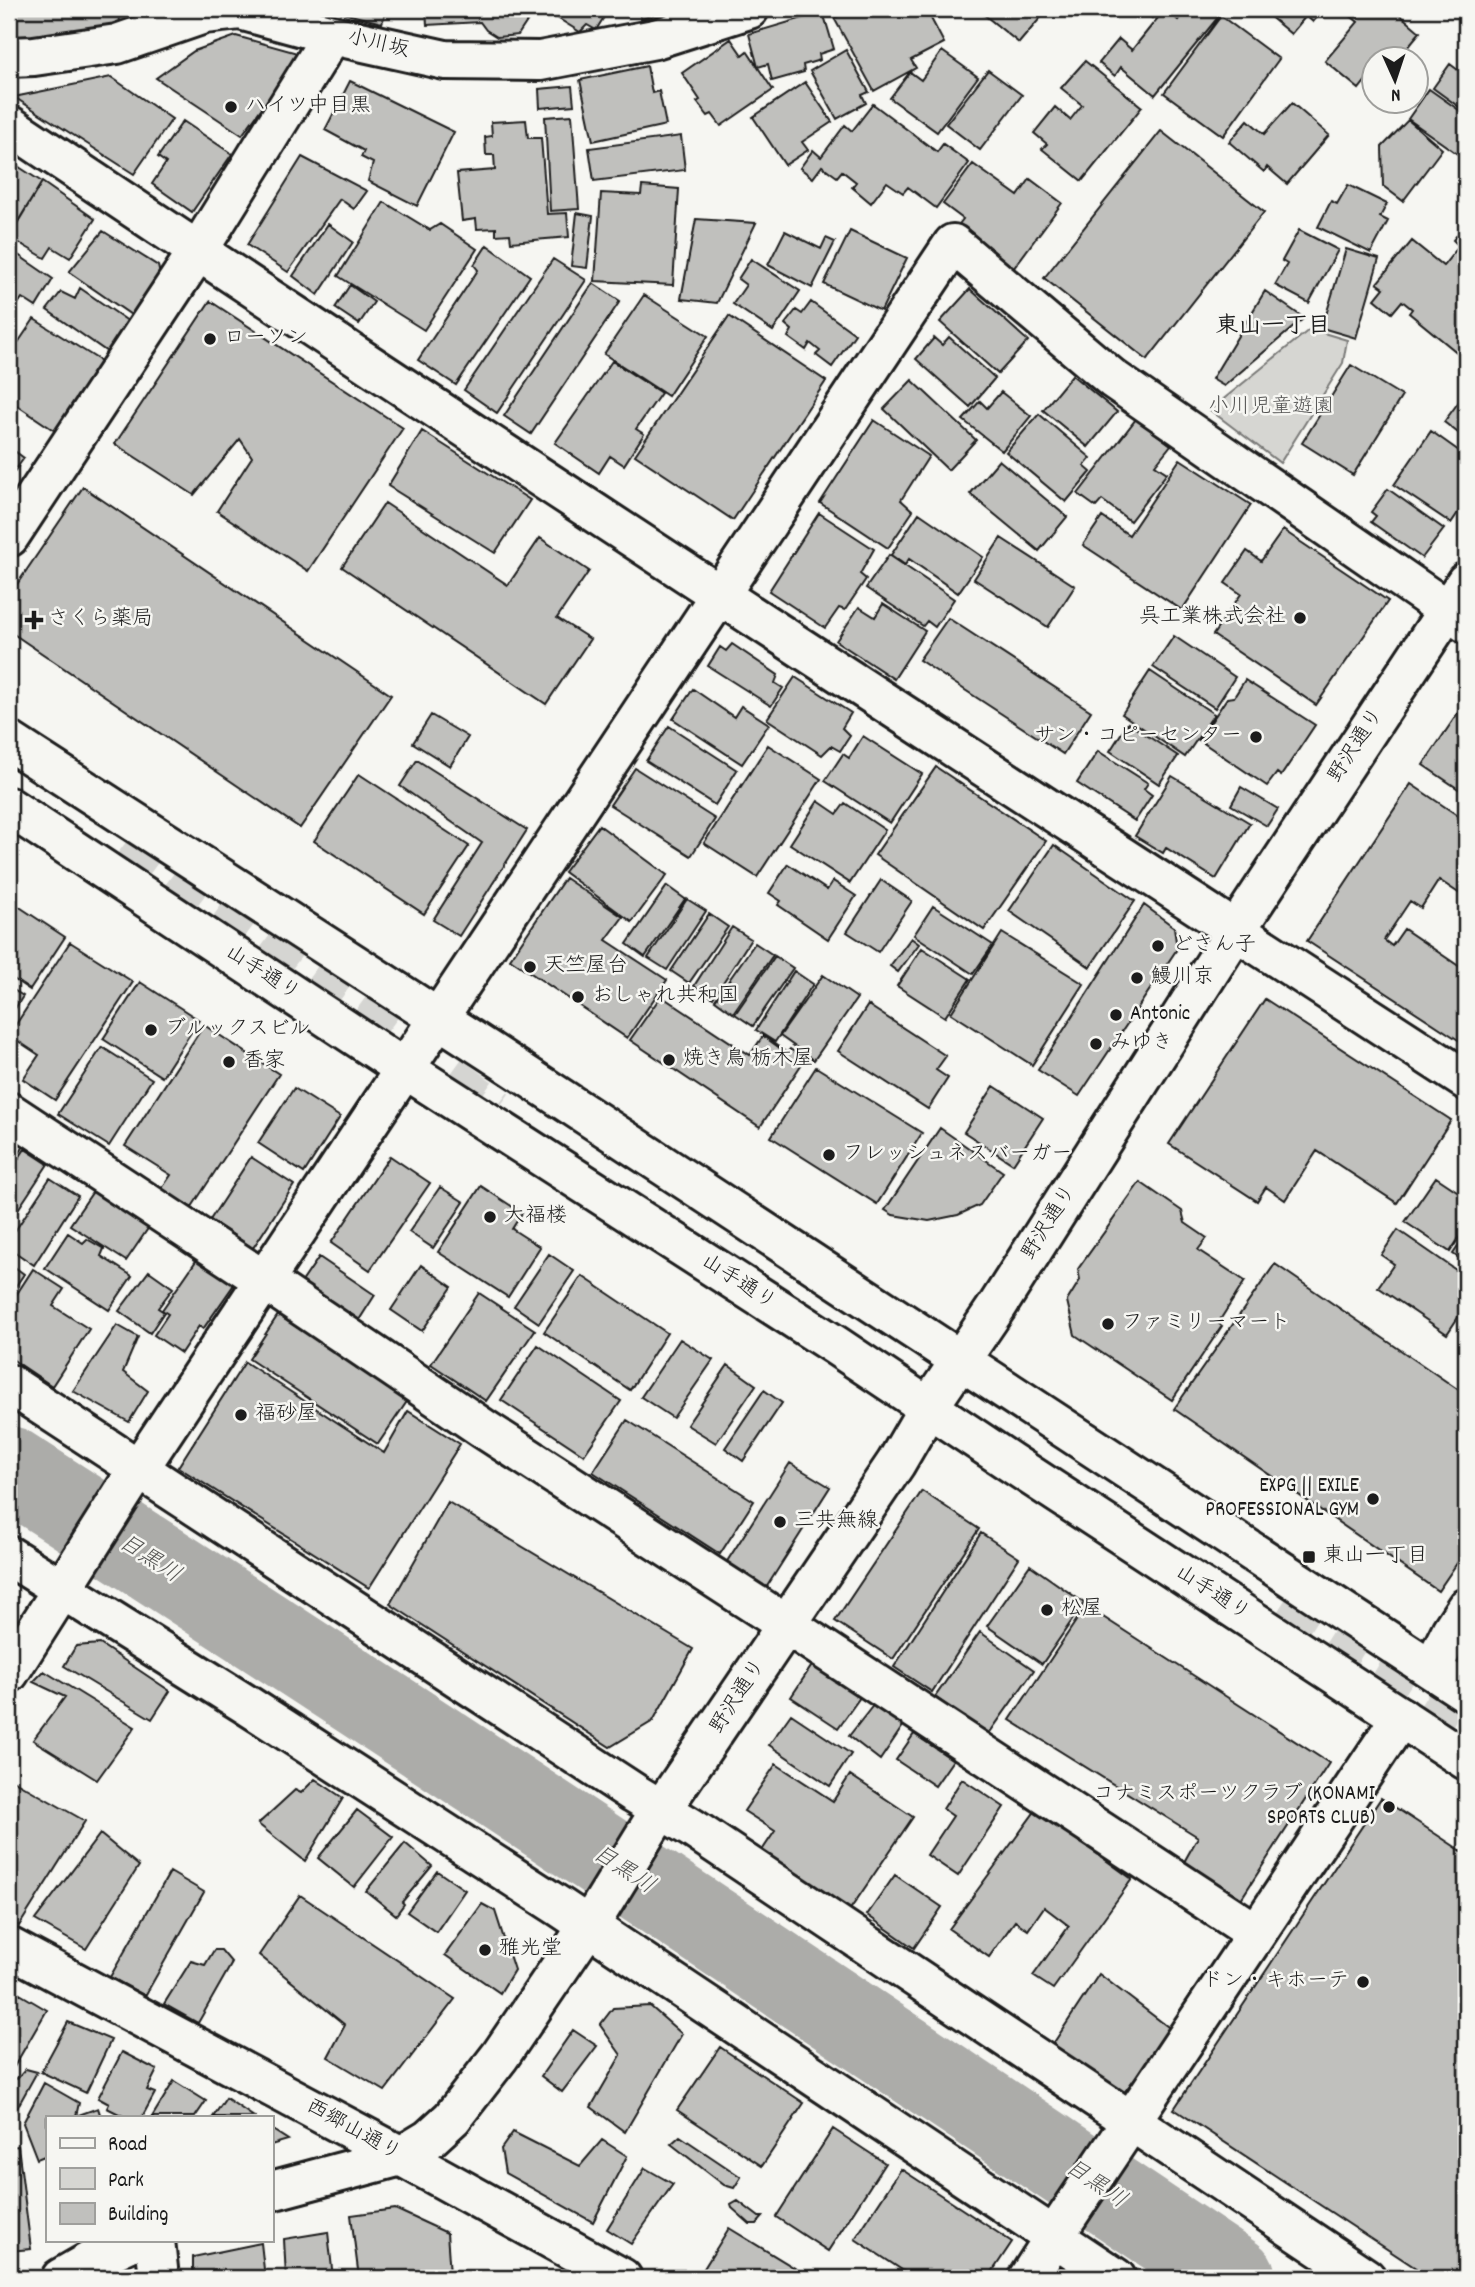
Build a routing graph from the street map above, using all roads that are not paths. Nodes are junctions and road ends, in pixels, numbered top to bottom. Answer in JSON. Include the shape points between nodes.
{"nodes":[{"id":1,"x":749,"y":9,"type":"edge"},
{"id":2,"x":207,"y":12,"type":"edge"},
{"id":3,"x":332,"y":35,"type":"junction"},
{"id":4,"x":9,"y":57,"type":"edge"},
{"id":5,"x":9,"y":125,"type":"edge"},
{"id":6,"x":198,"y":251,"type":"junction"},
{"id":7,"x":9,"y":537,"type":"edge"},
{"id":8,"x":719,"y":593,"type":"junction"},
{"id":9,"x":1460,"y":605,"type":"edge"},
{"id":10,"x":9,"y":741,"type":"edge"},
{"id":11,"x":9,"y":807,"type":"edge"},
{"id":12,"x":1236,"y":930,"type":"junction"},
{"id":13,"x":439,"y":1019,"type":"junction"},
{"id":14,"x":405,"y":1069,"type":"junction"},
{"id":15,"x":1466,"y":1080,"type":"edge"},
{"id":16,"x":9,"y":1112,"type":"edge"},
{"id":17,"x":265,"y":1280,"type":"junction"},
{"id":18,"x":961,"y":1360,"type":"junction"},
{"id":19,"x":9,"y":1384,"type":"edge"},
{"id":20,"x":928,"y":1408,"type":"junction"},
{"id":21,"x":133,"y":1477,"type":"junction"},
{"id":22,"x":9,"y":1556,"type":"edge"},
{"id":23,"x":66,"y":1582,"type":"junction"},
{"id":24,"x":1466,"y":1608,"type":"edge"},
{"id":25,"x":787,"y":1625,"type":"junction"},
{"id":26,"x":1432,"y":1670,"type":"junction"},
{"id":27,"x":9,"y":1673,"type":"edge"},
{"id":28,"x":1466,"y":1692,"type":"edge"},
{"id":29,"x":1401,"y":1717,"type":"junction"},
{"id":30,"x":1466,"y":1760,"type":"edge"},
{"id":31,"x":657,"y":1817,"type":"junction"},
{"id":32,"x":592,"y":1919,"type":"junction"},
{"id":33,"x":1256,"y":1933,"type":"junction"},
{"id":34,"x":9,"y":1947,"type":"edge"},
{"id":35,"x":1126,"y":2128,"type":"junction"},
{"id":36,"x":401,"y":2156,"type":"junction"},
{"id":37,"x":273,"y":2190,"type":"edge"},
{"id":38,"x":1059,"y":2229,"type":"junction"},
{"id":39,"x":130,"y":2242,"type":"edge"},
{"id":40,"x":155,"y":2242,"type":"edge"},
{"id":41,"x":61,"y":2278,"type":"edge"},
{"id":42,"x":159,"y":2278,"type":"edge"},
{"id":43,"x":622,"y":2278,"type":"edge"},
{"id":44,"x":1028,"y":2278,"type":"edge"},
{"id":45,"x":1116,"y":2278,"type":"edge"},
{"id":46,"x":1366,"y":2278,"type":"edge"}],
"edges":[{"from":1,"to":3,"type":"street","name":"小川坂","via":[[655,39],[540,61],[445,60]]},
{"from":2,"to":3,"type":"street","name":"小川坂","via":[[240,10]]},
{"from":2,"to":4,"type":"street","name":"小川坂","via":[[117,44]]},
{"from":3,"to":6,"type":"street"},
{"from":5,"to":6,"type":"street"},
{"from":6,"to":7,"type":"street"},
{"from":6,"to":8,"type":"street"},
{"from":8,"to":9,"type":"street","via":[[953,244],[1114,379]]},
{"from":8,"to":12,"type":"street"},
{"from":8,"to":13,"type":"street"},
{"from":9,"to":12,"type":"street","name":"野沢通り"},
{"from":10,"to":13,"type":"street"},
{"from":11,"to":14,"type":"street","name":"山手通り"},
{"from":12,"to":15,"type":"street"},
{"from":12,"to":18,"type":"street","name":"野沢通り"},
{"from":13,"to":14,"type":"street"},
{"from":13,"to":18,"type":"street"},
{"from":14,"to":17,"type":"street"},
{"from":14,"to":20,"type":"street","name":"山手通り"},
{"from":16,"to":17,"type":"street"},
{"from":17,"to":21,"type":"street"},
{"from":17,"to":25,"type":"street","via":[[484,1429]]},
{"from":18,"to":20,"type":"street","name":"野沢通り"},
{"from":18,"to":26,"type":"street"},
{"from":19,"to":21,"type":"street"},
{"from":20,"to":25,"type":"street","name":"野沢通り"},
{"from":20,"to":29,"type":"street","name":"山手通り"},
{"from":21,"to":23,"type":"street"},
{"from":21,"to":31,"type":"street"},
{"from":22,"to":23,"type":"street"},
{"from":23,"to":27,"type":"street"},
{"from":23,"to":32,"type":"street","via":[[247,1705]]},
{"from":24,"to":26,"type":"street"},
{"from":25,"to":31,"type":"street","name":"野沢通り"},
{"from":25,"to":33,"type":"street"},
{"from":26,"to":28,"type":"street"},
{"from":29,"to":30,"type":"street","name":"山手通り"},
{"from":29,"to":33,"type":"street"},
{"from":31,"to":32,"type":"street","name":"野沢通り"},
{"from":31,"to":35,"type":"street"},
{"from":32,"to":36,"type":"street","via":[[500,2056],[452,2118]]},
{"from":32,"to":38,"type":"street"},
{"from":33,"to":35,"type":"street"},
{"from":34,"to":36,"type":"street","name":"西郷山通り"},
{"from":35,"to":38,"type":"street"},
{"from":35,"to":46,"type":"street"},
{"from":36,"to":37,"type":"street"},
{"from":36,"to":43,"type":"street","name":"西郷山通り"},
{"from":38,"to":44,"type":"street"},
{"from":38,"to":45,"type":"street"},
{"from":39,"to":41,"type":"street"},
{"from":40,"to":42,"type":"street"}]}
